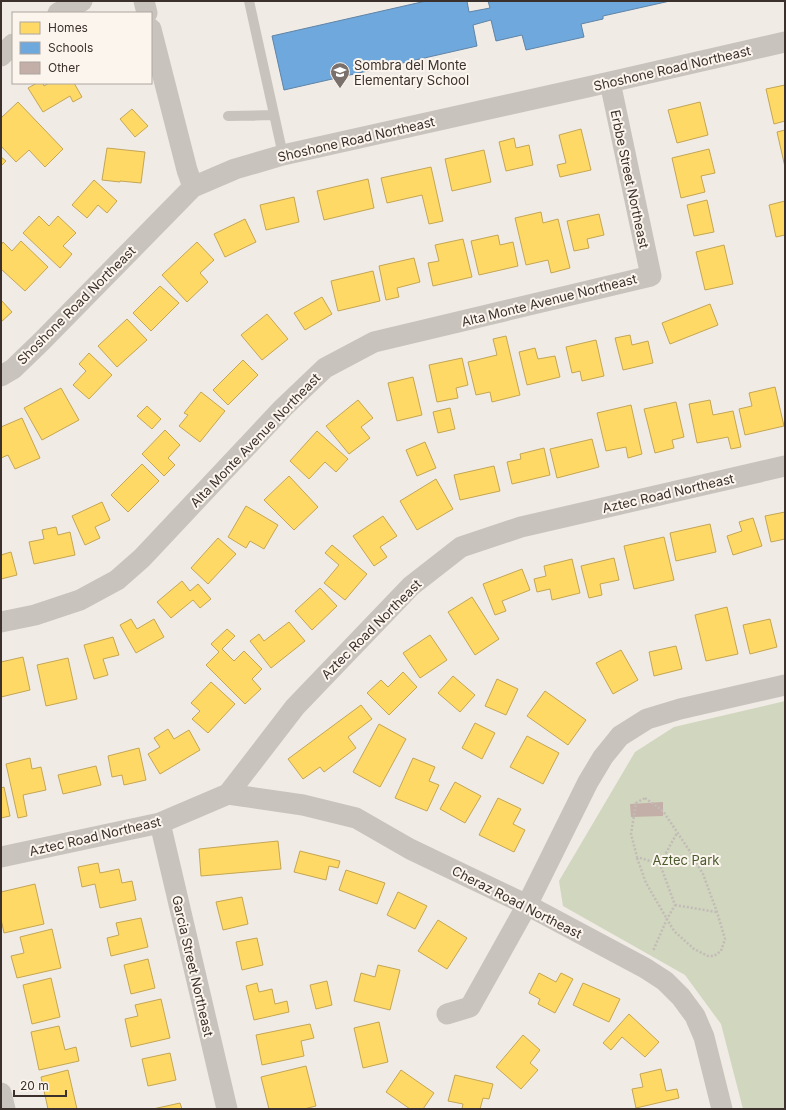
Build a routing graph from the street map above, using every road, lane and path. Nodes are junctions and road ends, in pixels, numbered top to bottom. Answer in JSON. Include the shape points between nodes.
{"nodes":[{"id":1,"x":82,"y":1,"type":"edge"},
{"id":2,"x":144,"y":1,"type":"edge"},
{"id":3,"x":249,"y":1,"type":"edge"},
{"id":4,"x":60,"y":12,"type":"edge"},
{"id":5,"x":147,"y":12,"type":"edge"},
{"id":6,"x":152,"y":33,"type":"edge"},
{"id":7,"x":785,"y":42,"type":"edge"},
{"id":8,"x":12,"y":45,"type":"edge"},
{"id":9,"x":1,"y":56,"type":"edge"},
{"id":10,"x":610,"y":82,"type":"junction"},
{"id":11,"x":274,"y":115,"type":"junction"},
{"id":12,"x":228,"y":116,"type":"dead end"},
{"id":13,"x":283,"y":155,"type":"junction"},
{"id":14,"x":193,"y":187,"type":"junction"},
{"id":15,"x":651,"y":276,"type":"joint"},
{"id":16,"x":1,"y":376,"type":"edge"},
{"id":17,"x":785,"y":466,"type":"edge"},
{"id":18,"x":1,"y":622,"type":"edge"},
{"id":19,"x":785,"y":685,"type":"edge"},
{"id":20,"x":228,"y":794,"type":"junction"},
{"id":21,"x":160,"y":823,"type":"junction"},
{"id":22,"x":677,"y":832,"type":"junction"},
{"id":23,"x":1,"y":857,"type":"edge"},
{"id":24,"x":637,"y":858,"type":"junction"},
{"id":25,"x":660,"y":864,"type":"junction"},
{"id":26,"x":527,"y":905,"type":"junction"},
{"id":27,"x":675,"y":905,"type":"junction"},
{"id":28,"x":717,"y":912,"type":"junction"},
{"id":29,"x":667,"y":919,"type":"junction"},
{"id":30,"x":651,"y":955,"type":"dead end"},
{"id":31,"x":447,"y":1014,"type":"dead end"},
{"id":32,"x":1,"y":1093,"type":"edge"},
{"id":33,"x":5,"y":1109,"type":"edge"},
{"id":34,"x":227,"y":1109,"type":"edge"},
{"id":35,"x":722,"y":1109,"type":"edge"}],
"edges":[{"from":1,"to":4,"type":"street"},
{"from":2,"to":5,"type":"street"},
{"from":3,"to":11,"type":"lane"},
{"from":6,"to":14,"type":"street"},
{"from":7,"to":10,"type":"street","name":"Shoshone Road Northeast"},
{"from":8,"to":9,"type":"street"},
{"from":10,"to":13,"type":"street","name":"Shoshone Road Northeast"},
{"from":10,"to":15,"type":"street","name":"Erbbe Street Northeast"},
{"from":11,"to":12,"type":"lane"},
{"from":11,"to":13,"type":"lane"},
{"from":13,"to":14,"type":"street","name":"Shoshone Road Northeast","via":[[235,169]]},
{"from":14,"to":16,"type":"street","name":"Shoshone Road Northeast","via":[[42,341]]},
{"from":15,"to":18,"type":"street","name":"Alta Monte Avenue Northeast","via":[[374,342],[332,364],[283,408],[142,558],[117,580],[80,600],[35,615]]},
{"from":17,"to":20,"type":"street","name":"Aztec Road Northeast","via":[[521,527],[460,547],[411,586],[295,707]]},
{"from":19,"to":26,"type":"street","via":[[647,719],[620,736],[588,782]]},
{"from":20,"to":21,"type":"street","name":"Aztec Road Northeast"},
{"from":20,"to":26,"type":"street","name":"Cheraz Road Northeast","via":[[303,805],[356,818],[410,849]]},
{"from":21,"to":23,"type":"street","name":"Aztec Road Northeast"},
{"from":21,"to":34,"type":"street","name":"Garcia Street Northeast"},
{"from":22,"to":24,"type":"path","via":[[663,811],[645,798],[636,803],[631,834]]},
{"from":22,"to":25,"type":"path"},
{"from":22,"to":28,"type":"path","via":[[703,874]]},
{"from":24,"to":25,"type":"path"},
{"from":24,"to":29,"type":"path","via":[[646,883]]},
{"from":25,"to":27,"type":"path"},
{"from":26,"to":31,"type":"street","via":[[470,1007]]},
{"from":26,"to":35,"type":"street","name":"Cheraz Road Northeast","via":[[645,968],[665,981],[681,997],[695,1016],[704,1037]]},
{"from":27,"to":28,"type":"path"},
{"from":27,"to":29,"type":"path"},
{"from":28,"to":29,"type":"path","via":[[725,939],[721,950],[714,956],[694,949],[674,931]]},
{"from":29,"to":30,"type":"path"},
{"from":32,"to":33,"type":"street"}]}
